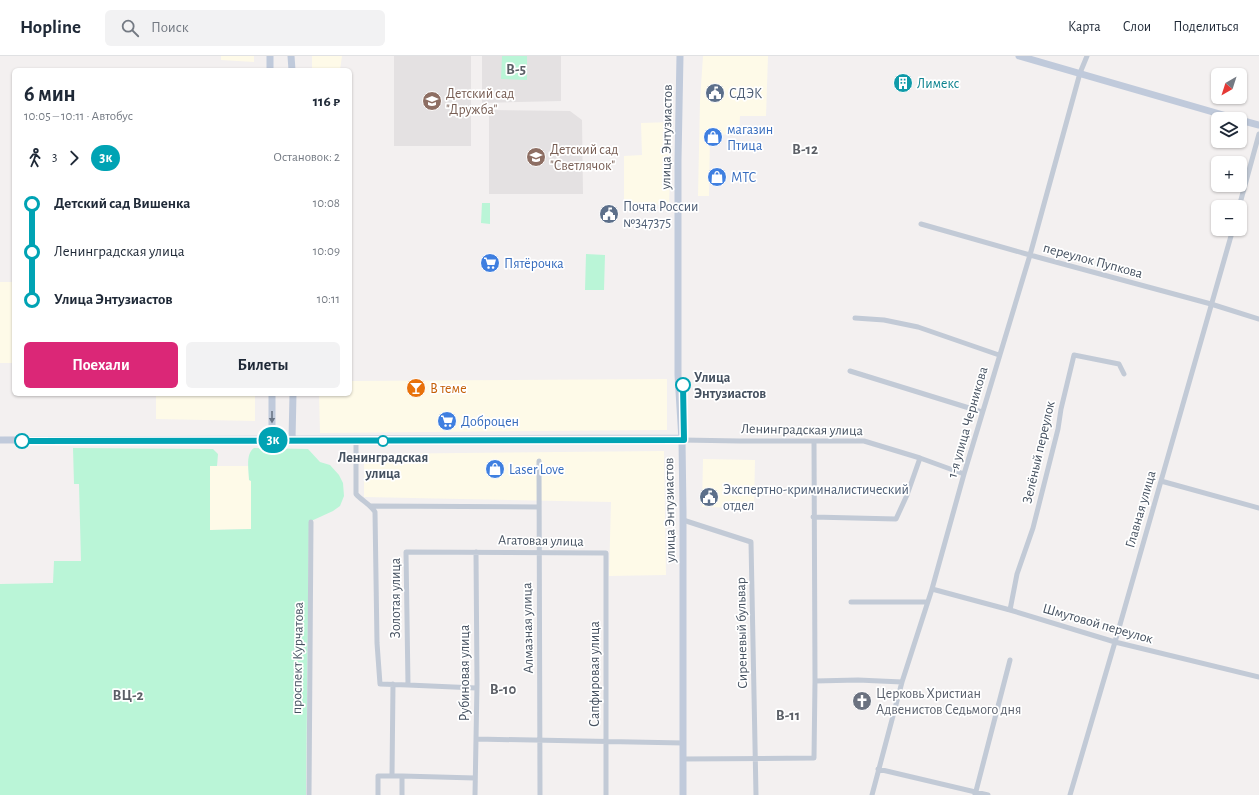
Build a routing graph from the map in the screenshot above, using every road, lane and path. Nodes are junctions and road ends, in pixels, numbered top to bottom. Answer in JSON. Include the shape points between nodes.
{"nodes":[{"id":1,"x":270,"y":56,"type":"edge"},
{"id":2,"x":291,"y":56,"type":"edge"},
{"id":3,"x":680,"y":56,"type":"edge"},
{"id":4,"x":683,"y":56,"type":"edge"},
{"id":5,"x":1019,"y":56,"type":"edge"},
{"id":6,"x":1087,"y":56,"type":"edge"},
{"id":7,"x":270,"y":68,"type":"edge"},
{"id":8,"x":292,"y":68,"type":"edge"},
{"id":9,"x":1080,"y":73,"type":"junction"},
{"id":10,"x":1215,"y":112,"type":"edge"},
{"id":11,"x":1247,"y":121,"type":"edge"},
{"id":12,"x":1259,"y":125,"type":"edge"},
{"id":13,"x":1259,"y":134,"type":"edge"},
{"id":14,"x":1241,"y":200,"type":"edge"},
{"id":15,"x":921,"y":224,"type":"dead end"},
{"id":16,"x":1231,"y":236,"type":"edge"},
{"id":17,"x":1030,"y":255,"type":"junction"},
{"id":18,"x":1211,"y":304,"type":"junction"},
{"id":19,"x":855,"y":318,"type":"dead end"},
{"id":20,"x":1259,"y":319,"type":"edge"},
{"id":21,"x":999,"y":355,"type":"junction"},
{"id":22,"x":850,"y":371,"type":"dead end"},
{"id":23,"x":1124,"y":374,"type":"dead end"},
{"id":24,"x":272,"y":396,"type":"edge"},
{"id":25,"x":293,"y":396,"type":"edge"},
{"id":26,"x":982,"y":412,"type":"junction"},
{"id":27,"x":292,"y":439,"type":"junction"},
{"id":28,"x":683,"y":439,"type":"junction"},
{"id":29,"x":0,"y":440,"type":"edge"},
{"id":30,"x":272,"y":440,"type":"junction"},
{"id":31,"x":356,"y":441,"type":"junction"},
{"id":32,"x":814,"y":441,"type":"junction"},
{"id":33,"x":920,"y":458,"type":"junction"},
{"id":34,"x":538,"y":461,"type":"dead end"},
{"id":35,"x":964,"y":474,"type":"junction"},
{"id":36,"x":1161,"y":481,"type":"junction"},
{"id":37,"x":371,"y":506,"type":"junction"},
{"id":38,"x":538,"y":507,"type":"junction"},
{"id":39,"x":1259,"y":508,"type":"edge"},
{"id":40,"x":813,"y":518,"type":"junction"},
{"id":41,"x":683,"y":520,"type":"junction"},
{"id":42,"x":311,"y":522,"type":"dead end"},
{"id":43,"x":476,"y":552,"type":"junction"},
{"id":44,"x":538,"y":553,"type":"junction"},
{"id":45,"x":606,"y":553,"type":"joint"},
{"id":46,"x":932,"y":589,"type":"junction"},
{"id":47,"x":851,"y":602,"type":"dead end"},
{"id":48,"x":928,"y":602,"type":"junction"},
{"id":49,"x":1010,"y":610,"type":"junction"},
{"id":50,"x":1115,"y":642,"type":"junction"},
{"id":51,"x":1010,"y":660,"type":"dead end"},
{"id":52,"x":1259,"y":678,"type":"edge"},
{"id":53,"x":815,"y":681,"type":"junction"},
{"id":54,"x":902,"y":682,"type":"junction"},
{"id":55,"x":393,"y":684,"type":"junction"},
{"id":56,"x":408,"y":685,"type":"junction"},
{"id":57,"x":476,"y":688,"type":"junction"},
{"id":58,"x":476,"y":738,"type":"junction"},
{"id":59,"x":541,"y":740,"type":"junction"},
{"id":60,"x":606,"y":742,"type":"junction"},
{"id":61,"x":683,"y":743,"type":"junction"},
{"id":62,"x":755,"y":758,"type":"junction"},
{"id":63,"x":683,"y":759,"type":"junction"},
{"id":64,"x":878,"y":769,"type":"junction"},
{"id":65,"x":392,"y":776,"type":"junction"},
{"id":66,"x":402,"y":776,"type":"junction"},
{"id":67,"x":475,"y":778,"type":"junction"},
{"id":68,"x":975,"y":793,"type":"edge"},
{"id":69,"x":308,"y":795,"type":"edge"},
{"id":70,"x":378,"y":795,"type":"edge"},
{"id":71,"x":402,"y":795,"type":"edge"},
{"id":72,"x":475,"y":795,"type":"edge"},
{"id":73,"x":540,"y":795,"type":"edge"},
{"id":74,"x":606,"y":795,"type":"edge"},
{"id":75,"x":683,"y":795,"type":"edge"},
{"id":76,"x":756,"y":795,"type":"edge"},
{"id":77,"x":872,"y":795,"type":"edge"},
{"id":78,"x":988,"y":795,"type":"edge"},
{"id":79,"x":1070,"y":795,"type":"edge"}],
"edges":[{"from":1,"to":7,"type":"street"},
{"from":2,"to":8,"type":"street"},
{"from":3,"to":28,"type":"street","name":"улица Энтузиастов","via":[[678,374]]},
{"from":4,"to":28,"type":"street"},
{"from":5,"to":9,"type":"street"},
{"from":6,"to":9,"type":"street","name":"1-я улица Черникова"},
{"from":9,"to":10,"type":"street"},
{"from":9,"to":17,"type":"street","name":"1-я улица Черникова"},
{"from":11,"to":12,"type":"street"},
{"from":13,"to":14,"type":"street"},
{"from":15,"to":17,"type":"street","name":"переулок Пупкова"},
{"from":16,"to":18,"type":"street","name":"Главная улица"},
{"from":17,"to":18,"type":"street","name":"переулок Пупкова"},
{"from":17,"to":21,"type":"street","name":"1-я улица Черникова"},
{"from":18,"to":20,"type":"street","name":"переулок Пупкова"},
{"from":18,"to":36,"type":"street","name":"Главная улица"},
{"from":19,"to":21,"type":"street","via":[[884,320],[918,327]]},
{"from":21,"to":26,"type":"street","name":"1-я улица Черникова"},
{"from":22,"to":26,"type":"street"},
{"from":23,"to":49,"type":"street","name":"Зелёный переулок","via":[[1119,364],[1074,355],[1058,429],[1017,574]]},
{"from":24,"to":30,"type":"street","one_way":true},
{"from":25,"to":27,"type":"street"},
{"from":26,"to":35,"type":"street","name":"1-я улица Черникова"},
{"from":27,"to":28,"type":"street"},
{"from":27,"to":30,"type":"street","name":"Ленинградская улица"},
{"from":27,"to":31,"type":"street","name":"Ленинградская улица"},
{"from":28,"to":31,"type":"street","name":"Ленинградская улица"},
{"from":28,"to":32,"type":"street","name":"Ленинградская улица"},
{"from":28,"to":41,"type":"street","name":"улица Энтузиастов"},
{"from":29,"to":30,"type":"street","name":"Ленинградская улица"},
{"from":31,"to":37,"type":"street","via":[[356,494],[364,503]]},
{"from":32,"to":33,"type":"street","name":"Ленинградская улица","via":[[864,441]]},
{"from":32,"to":40,"type":"street"},
{"from":33,"to":35,"type":"street","name":"Ленинградская улица"},
{"from":33,"to":40,"type":"street","via":[[896,519]]},
{"from":34,"to":38,"type":"street","name":"Алмазная улица"},
{"from":35,"to":46,"type":"street","name":"1-я улица Черникова"},
{"from":36,"to":39,"type":"street"},
{"from":36,"to":50,"type":"street","name":"Главная улица"},
{"from":37,"to":38,"type":"street"},
{"from":37,"to":55,"type":"street","via":[[375,512],[380,684]]},
{"from":38,"to":44,"type":"street","name":"Алмазная улица"},
{"from":40,"to":53,"type":"street"},
{"from":41,"to":61,"type":"street","name":"улица Энтузиастов"},
{"from":41,"to":62,"type":"street","name":"Сиреневый бульвар","via":[[751,542]]},
{"from":42,"to":69,"type":"street","name":"проспект Курчатова"},
{"from":43,"to":44,"type":"street","name":"Агатовая улица"},
{"from":43,"to":56,"type":"street","name":"Золотая улица","via":[[406,552]]},
{"from":43,"to":57,"type":"street","name":"Рубиновая улица"},
{"from":44,"to":45,"type":"street","name":"Агатовая улица"},
{"from":44,"to":59,"type":"street","name":"Алмазная улица"},
{"from":45,"to":60,"type":"street","name":"Сапфировая улица"},
{"from":46,"to":48,"type":"street","name":"1-я улица Черникова"},
{"from":46,"to":49,"type":"street","name":"Шмутовой переулок"},
{"from":47,"to":48,"type":"street"},
{"from":48,"to":54,"type":"street","name":"1-я улица Черникова"},
{"from":49,"to":50,"type":"street","name":"Шмутовой переулок"},
{"from":50,"to":52,"type":"street","name":"Шмутовой переулок"},
{"from":50,"to":79,"type":"street","name":"Главная улица"},
{"from":51,"to":68,"type":"street"},
{"from":53,"to":54,"type":"street"},
{"from":53,"to":62,"type":"street","via":[[814,758]]},
{"from":54,"to":64,"type":"street","name":"1-я улица Черникова"},
{"from":55,"to":56,"type":"street"},
{"from":55,"to":65,"type":"street"},
{"from":56,"to":57,"type":"street"},
{"from":57,"to":58,"type":"street","name":"Рубиновая улица"},
{"from":58,"to":59,"type":"street"},
{"from":58,"to":67,"type":"street","name":"Рубиновая улица"},
{"from":59,"to":60,"type":"street"},
{"from":59,"to":73,"type":"street","name":"Алмазная улица"},
{"from":60,"to":61,"type":"street"},
{"from":60,"to":74,"type":"street","name":"Сапфировая улица"},
{"from":61,"to":63,"type":"street","name":"улица Энтузиастов"},
{"from":62,"to":63,"type":"street"},
{"from":62,"to":76,"type":"street","name":"Сиреневый бульвар"},
{"from":63,"to":75,"type":"street","name":"улица Энтузиастов"},
{"from":64,"to":68,"type":"street"},
{"from":64,"to":77,"type":"street","name":"1-я улица Черникова"},
{"from":65,"to":66,"type":"street"},
{"from":65,"to":70,"type":"street","via":[[378,776]]},
{"from":66,"to":67,"type":"street"},
{"from":66,"to":71,"type":"street"},
{"from":67,"to":72,"type":"street","name":"Рубиновая улица"},
{"from":68,"to":78,"type":"street"}]}
